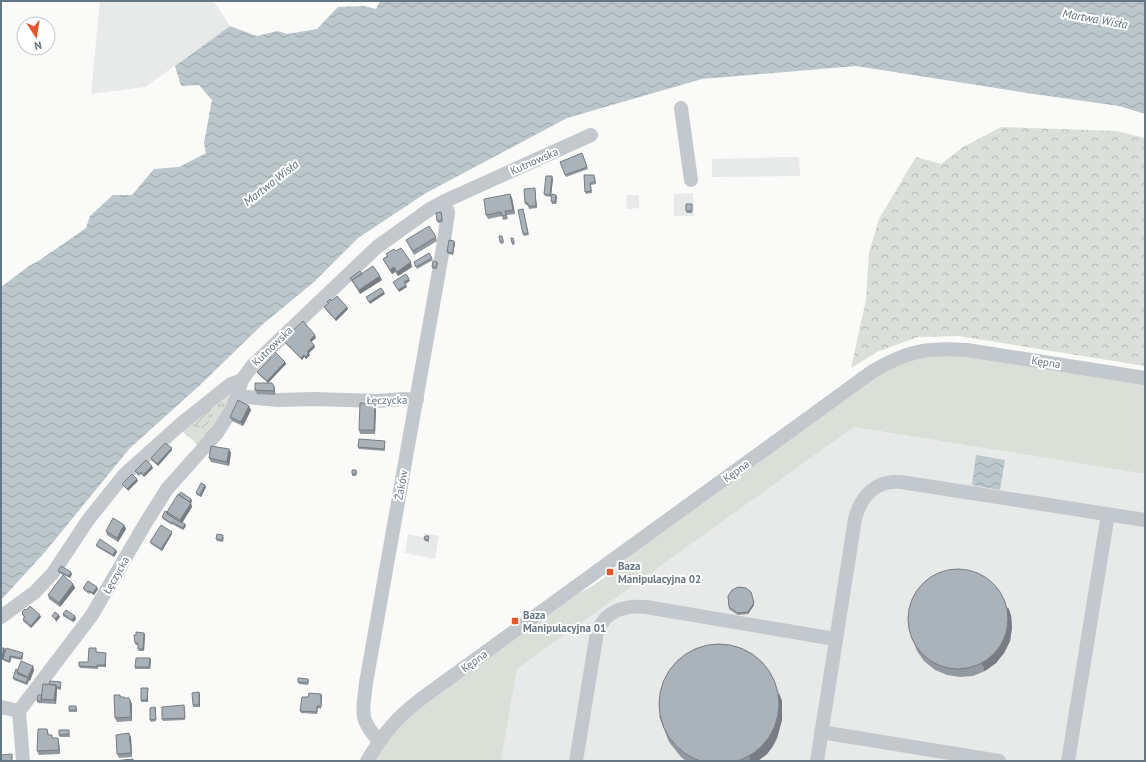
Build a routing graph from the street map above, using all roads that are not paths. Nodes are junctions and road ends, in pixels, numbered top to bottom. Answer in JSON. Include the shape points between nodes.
{"nodes":[{"id":1,"x":681,"y":108,"type":"dead end"},
{"id":2,"x":591,"y":135,"type":"dead end"},
{"id":3,"x":691,"y":180,"type":"dead end"},
{"id":4,"x":445,"y":201,"type":"junction"},
{"id":5,"x":1145,"y":378,"type":"edge"},
{"id":6,"x":242,"y":380,"type":"junction"},
{"id":7,"x":237,"y":396,"type":"junction"},
{"id":8,"x":417,"y":400,"type":"junction"},
{"id":9,"x":1108,"y":514,"type":"junction"},
{"id":10,"x":1145,"y":520,"type":"edge"},
{"id":11,"x":1,"y":617,"type":"edge"},
{"id":12,"x":835,"y":639,"type":"junction"},
{"id":13,"x":1,"y":707,"type":"edge"},
{"id":14,"x":19,"y":711,"type":"junction"},
{"id":15,"x":821,"y":732,"type":"junction"},
{"id":16,"x":379,"y":741,"type":"junction"},
{"id":17,"x":23,"y":761,"type":"edge"},
{"id":18,"x":367,"y":761,"type":"edge"},
{"id":19,"x":576,"y":761,"type":"edge"},
{"id":20,"x":817,"y":761,"type":"edge"},
{"id":21,"x":999,"y":761,"type":"edge"},
{"id":22,"x":1068,"y":761,"type":"edge"}],
"edges":[{"from":1,"to":3,"type":"street"},
{"from":2,"to":4,"type":"street","name":"Kutnowska"},
{"from":4,"to":6,"type":"street","name":"Kutnowska","via":[[377,247],[252,365]]},
{"from":4,"to":8,"type":"street","name":"Żaków","via":[[448,220]]},
{"from":5,"to":16,"type":"street","name":"Kępna","via":[[944,348],[921,350],[888,362],[421,699],[392,724]]},
{"from":6,"to":7,"type":"street","name":"Łęczycka"},
{"from":6,"to":11,"type":"street","name":"Kutnowska","via":[[231,384],[133,466],[88,520],[53,573],[35,592]]},
{"from":7,"to":8,"type":"street","name":"Łęczycka","via":[[278,400]]},
{"from":7,"to":14,"type":"street","name":"Łęczycka","via":[[217,433],[167,489],[92,615]]},
{"from":8,"to":16,"type":"street","name":"Żaków","via":[[366,683],[364,719],[367,727]]},
{"from":9,"to":10,"type":"street"},
{"from":9,"to":12,"type":"street","via":[[894,481],[881,484],[865,496],[856,512]]},
{"from":9,"to":22,"type":"street"},
{"from":12,"to":15,"type":"street"},
{"from":12,"to":19,"type":"street","via":[[646,607],[634,606],[619,610],[604,619],[596,632]]},
{"from":13,"to":14,"type":"street"},
{"from":14,"to":17,"type":"street"},
{"from":15,"to":20,"type":"street"},
{"from":15,"to":21,"type":"street"},
{"from":16,"to":18,"type":"street"}]}
